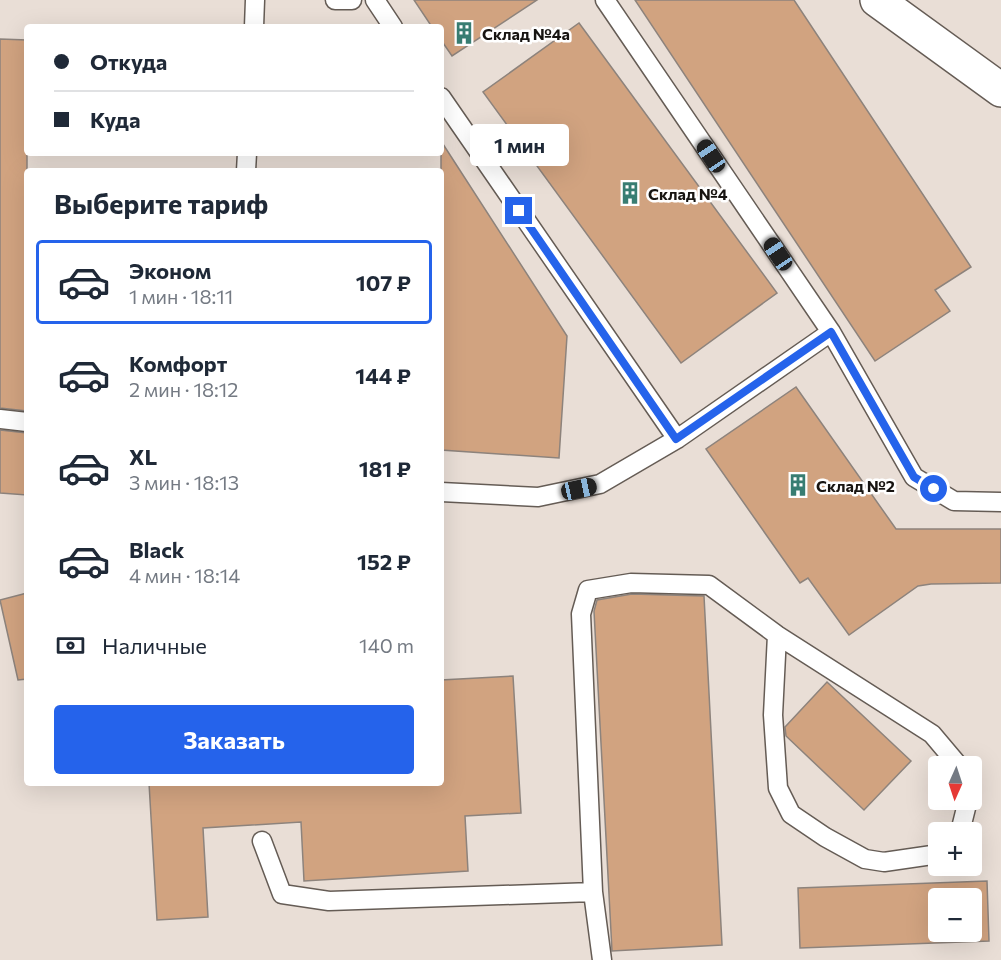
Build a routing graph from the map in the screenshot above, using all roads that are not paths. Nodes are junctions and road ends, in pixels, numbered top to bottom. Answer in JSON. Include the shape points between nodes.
{"nodes":[{"id":1,"x":255,"y":0,"type":"edge"},
{"id":2,"x":335,"y":0,"type":"edge"},
{"id":3,"x":352,"y":0,"type":"edge"},
{"id":4,"x":375,"y":0,"type":"edge"},
{"id":5,"x":605,"y":0,"type":"edge"},
{"id":6,"x":877,"y":0,"type":"edge"},
{"id":7,"x":254,"y":24,"type":"edge"},
{"id":8,"x":391,"y":24,"type":"edge"},
{"id":9,"x":1001,"y":90,"type":"edge"},
{"id":10,"x":444,"y":101,"type":"edge"},
{"id":11,"x":831,"y":332,"type":"junction"},
{"id":12,"x":0,"y":419,"type":"edge"},
{"id":13,"x":24,"y":422,"type":"edge"},
{"id":14,"x":676,"y":439,"type":"junction"},
{"id":15,"x":444,"y":492,"type":"edge"},
{"id":16,"x":1001,"y":502,"type":"edge"},
{"id":17,"x":777,"y":636,"type":"junction"},
{"id":18,"x":951,"y":756,"type":"edge"},
{"id":19,"x":262,"y":841,"type":"dead end"},
{"id":20,"x":928,"y":856,"type":"edge"},
{"id":21,"x":593,"y":892,"type":"junction"},
{"id":22,"x":602,"y":960,"type":"edge"}],
"edges":[{"from":1,"to":7,"type":"lane"},
{"from":2,"to":3,"type":"lane"},
{"from":4,"to":8,"type":"lane"},
{"from":5,"to":11,"type":"lane"},
{"from":6,"to":9,"type":"main road"},
{"from":10,"to":14,"type":"lane"},
{"from":11,"to":14,"type":"lane"},
{"from":11,"to":16,"type":"lane","via":[[914,477],[954,501]]},
{"from":12,"to":13,"type":"lane"},
{"from":14,"to":15,"type":"lane","via":[[600,484],[538,497]]},
{"from":17,"to":18,"type":"lane","via":[[932,734]]},
{"from":17,"to":20,"type":"lane","via":[[772,715],[778,788],[791,814],[865,859],[884,862]]},
{"from":17,"to":21,"type":"lane","via":[[709,585],[631,583],[588,590],[581,614]]},
{"from":19,"to":21,"type":"lane","via":[[282,894],[341,901]]},
{"from":21,"to":22,"type":"lane"}]}
